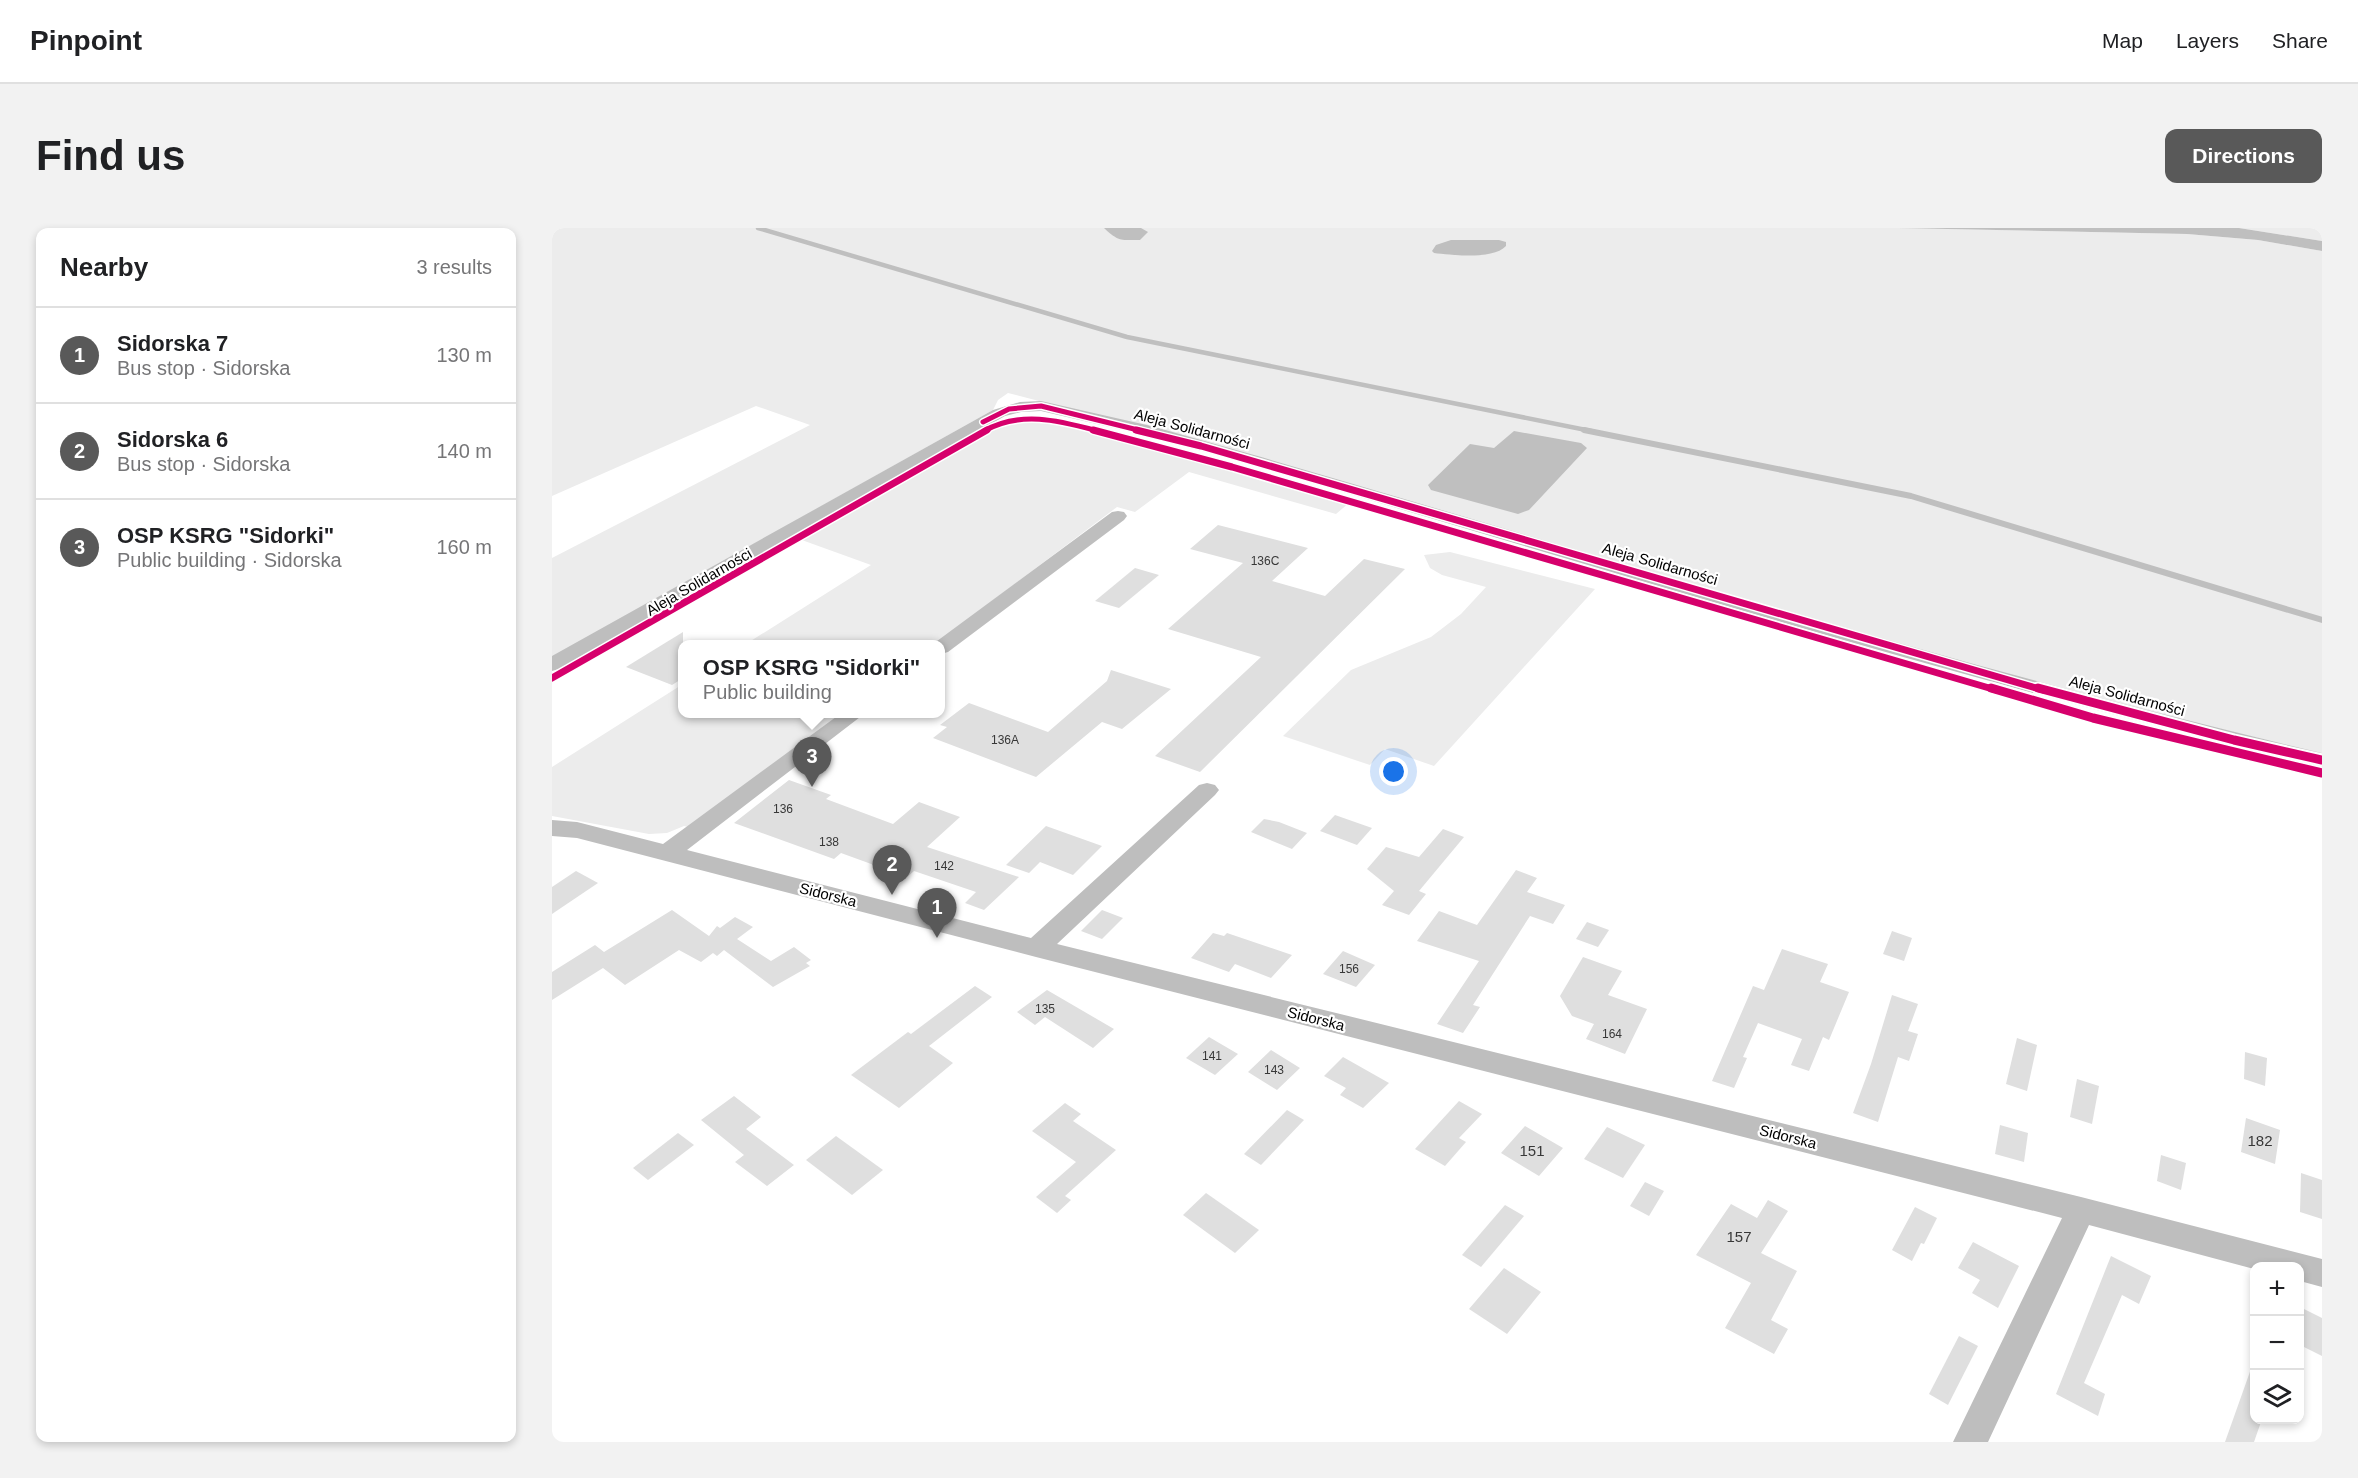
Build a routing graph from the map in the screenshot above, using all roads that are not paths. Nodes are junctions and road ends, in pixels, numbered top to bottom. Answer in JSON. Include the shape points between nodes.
{"nodes":[{"id":1,"x":1118,"y":516,"type":"dead end"},
{"id":2,"x":945,"y":645,"type":"edge"},
{"id":3,"x":552,"y":665,"type":"edge"},
{"id":4,"x":848,"y":718,"type":"edge"},
{"id":5,"x":2322,"y":760,"type":"edge"},
{"id":6,"x":1207,"y":790,"type":"dead end"},
{"id":7,"x":552,"y":828,"type":"edge"},
{"id":8,"x":668,"y":853,"type":"junction"},
{"id":9,"x":1036,"y":948,"type":"junction"},
{"id":10,"x":2081,"y":1210,"type":"junction"},
{"id":11,"x":2279,"y":1262,"type":"edge"},
{"id":12,"x":2304,"y":1268,"type":"edge"},
{"id":13,"x":2322,"y":1273,"type":"edge"},
{"id":14,"x":1970,"y":1442,"type":"edge"}],
"edges":[{"from":1,"to":2,"type":"street"},
{"from":3,"to":5,"type":"street","name":"Aleja Solidarności","via":[[990,418],[1032,406],[1201,446],[1972,671]]},
{"from":4,"to":8,"type":"street"},
{"from":6,"to":9,"type":"street"},
{"from":7,"to":8,"type":"street","name":"Sidorska","via":[[577,830]]},
{"from":8,"to":9,"type":"street","name":"Sidorska"},
{"from":9,"to":10,"type":"street","name":"Sidorska"},
{"from":10,"to":11,"type":"street","name":"Sidorska"},
{"from":10,"to":14,"type":"street"},
{"from":12,"to":13,"type":"street","name":"Sidorska"}]}
